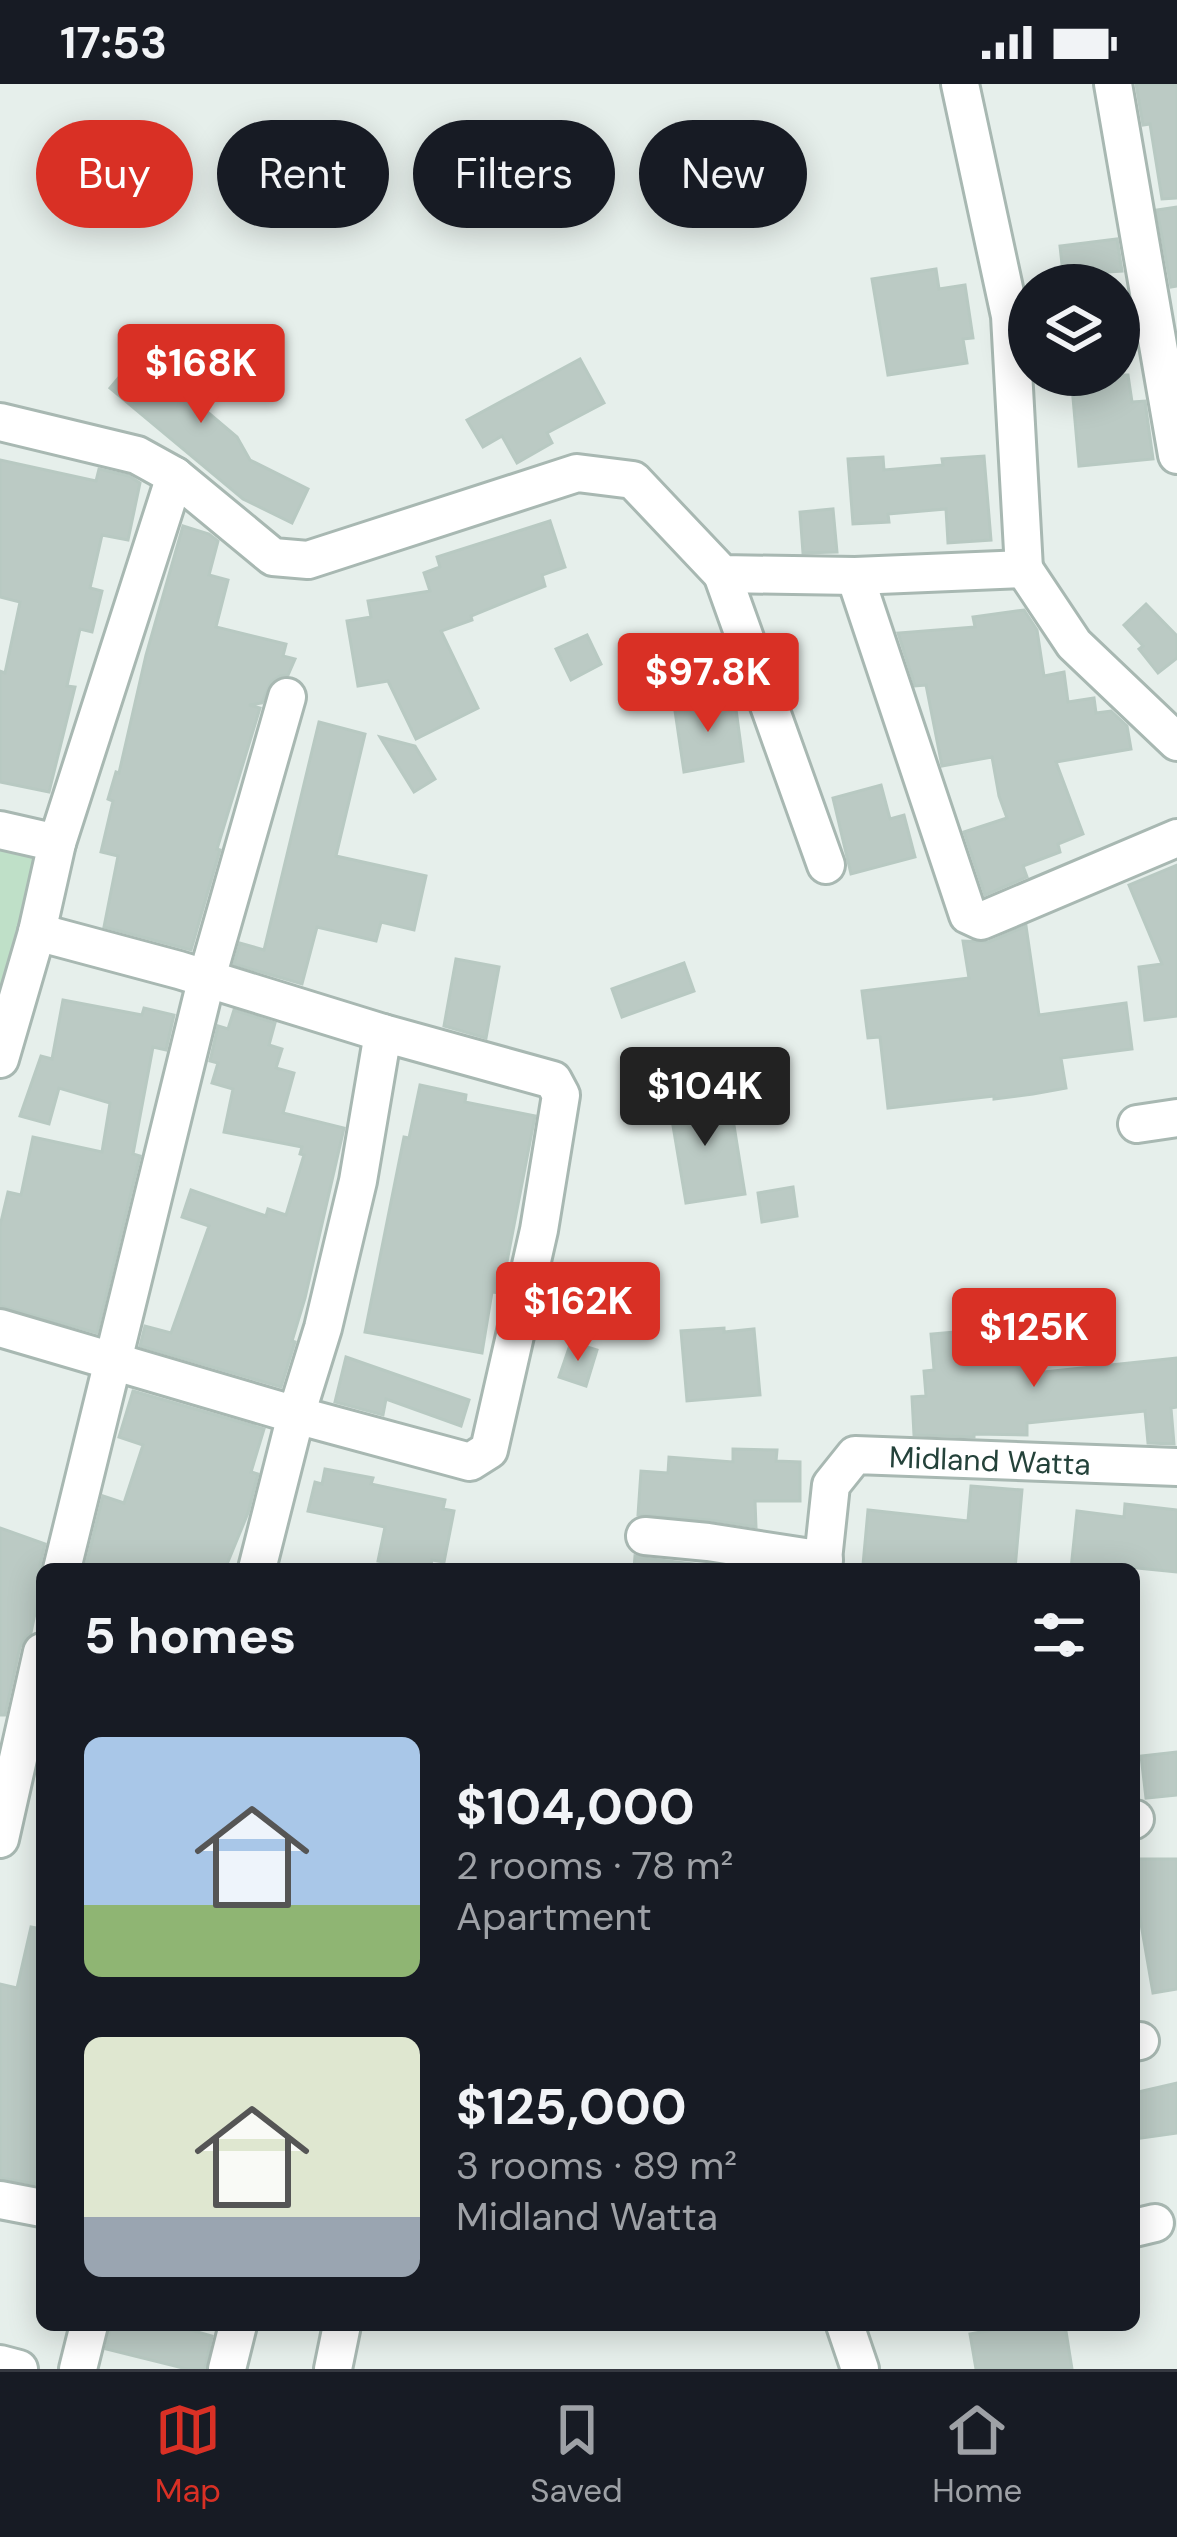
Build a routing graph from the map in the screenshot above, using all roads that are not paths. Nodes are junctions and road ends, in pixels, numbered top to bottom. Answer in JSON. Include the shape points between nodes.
{"nodes":[{"id":1,"x":960,"y":84,"type":"edge"},
{"id":2,"x":1114,"y":84,"type":"edge"},
{"id":3,"x":0,"y":422,"type":"edge"},
{"id":4,"x":1177,"y":455,"type":"edge"},
{"id":5,"x":175,"y":476,"type":"junction"},
{"id":6,"x":1024,"y":568,"type":"junction"},
{"id":7,"x":722,"y":574,"type":"junction"},
{"id":8,"x":855,"y":576,"type":"junction"},
{"id":9,"x":287,"y":697,"type":"dead end"},
{"id":10,"x":1177,"y":741,"type":"edge"},
{"id":11,"x":0,"y":830,"type":"edge"},
{"id":12,"x":1177,"y":838,"type":"edge"},
{"id":13,"x":57,"y":843,"type":"junction"},
{"id":14,"x":826,"y":866,"type":"dead end"},
{"id":15,"x":37,"y":932,"type":"junction"},
{"id":16,"x":206,"y":981,"type":"junction"},
{"id":17,"x":383,"y":1033,"type":"junction"},
{"id":18,"x":0,"y":1059,"type":"edge"},
{"id":19,"x":1177,"y":1118,"type":"edge"},
{"id":20,"x":1137,"y":1124,"type":"dead end"},
{"id":21,"x":0,"y":1328,"type":"edge"},
{"id":22,"x":113,"y":1362,"type":"junction"},
{"id":23,"x":296,"y":1414,"type":"junction"},
{"id":24,"x":1177,"y":1468,"type":"edge"},
{"id":25,"x":645,"y":1536,"type":"dead end"},
{"id":26,"x":63,"y":1563,"type":"edge"},
{"id":27,"x":259,"y":1563,"type":"edge"},
{"id":28,"x":818,"y":1563,"type":"edge"},
{"id":29,"x":823,"y":1563,"type":"edge"},
{"id":30,"x":36,"y":1677,"type":"edge"},
{"id":31,"x":20,"y":1743,"type":"edge"},
{"id":32,"x":0,"y":1839,"type":"edge"},
{"id":33,"x":0,"y":2200,"type":"edge"},
{"id":34,"x":36,"y":2207,"type":"edge"},
{"id":35,"x":88,"y":2331,"type":"edge"},
{"id":36,"x":236,"y":2331,"type":"edge"},
{"id":37,"x":341,"y":2331,"type":"edge"},
{"id":38,"x":846,"y":2331,"type":"edge"},
{"id":39,"x":0,"y":2364,"type":"edge"},
{"id":40,"x":19,"y":2369,"type":"edge"},
{"id":41,"x":78,"y":2369,"type":"edge"},
{"id":42,"x":227,"y":2369,"type":"edge"},
{"id":43,"x":333,"y":2369,"type":"edge"},
{"id":44,"x":860,"y":2369,"type":"edge"}],
"edges":[{"from":1,"to":6,"type":"street","via":[[1010,316]]},
{"from":2,"to":4,"type":"street"},
{"from":3,"to":5,"type":"street","via":[[137,455]]},
{"from":5,"to":7,"type":"street","via":[[273,557],[308,560],[577,473],[633,480]]},
{"from":5,"to":13,"type":"street"},
{"from":6,"to":8,"type":"street"},
{"from":6,"to":10,"type":"street","via":[[1074,644]]},
{"from":7,"to":8,"type":"street"},
{"from":7,"to":14,"type":"street"},
{"from":8,"to":12,"type":"street","via":[[968,915],[981,921]]},
{"from":9,"to":16,"type":"street"},
{"from":11,"to":13,"type":"street"},
{"from":13,"to":15,"type":"street"},
{"from":15,"to":16,"type":"street"},
{"from":15,"to":18,"type":"street"},
{"from":16,"to":17,"type":"street"},
{"from":16,"to":22,"type":"street"},
{"from":17,"to":23,"type":"street","via":[[358,1181]]},
{"from":17,"to":23,"type":"street","via":[[553,1080],[561,1095],[489,1450],[470,1462]]},
{"from":19,"to":20,"type":"street"},
{"from":21,"to":22,"type":"street"},
{"from":22,"to":23,"type":"street"},
{"from":22,"to":26,"type":"street"},
{"from":23,"to":27,"type":"street"},
{"from":24,"to":29,"type":"street","name":"Midland Watta","via":[[855,1455],[831,1485]]},
{"from":25,"to":28,"type":"street"},
{"from":30,"to":31,"type":"street"},
{"from":31,"to":32,"type":"street"},
{"from":33,"to":34,"type":"street"},
{"from":35,"to":41,"type":"street"},
{"from":36,"to":42,"type":"street"},
{"from":37,"to":43,"type":"street"},
{"from":38,"to":44,"type":"street"},
{"from":39,"to":40,"type":"street"}]}
